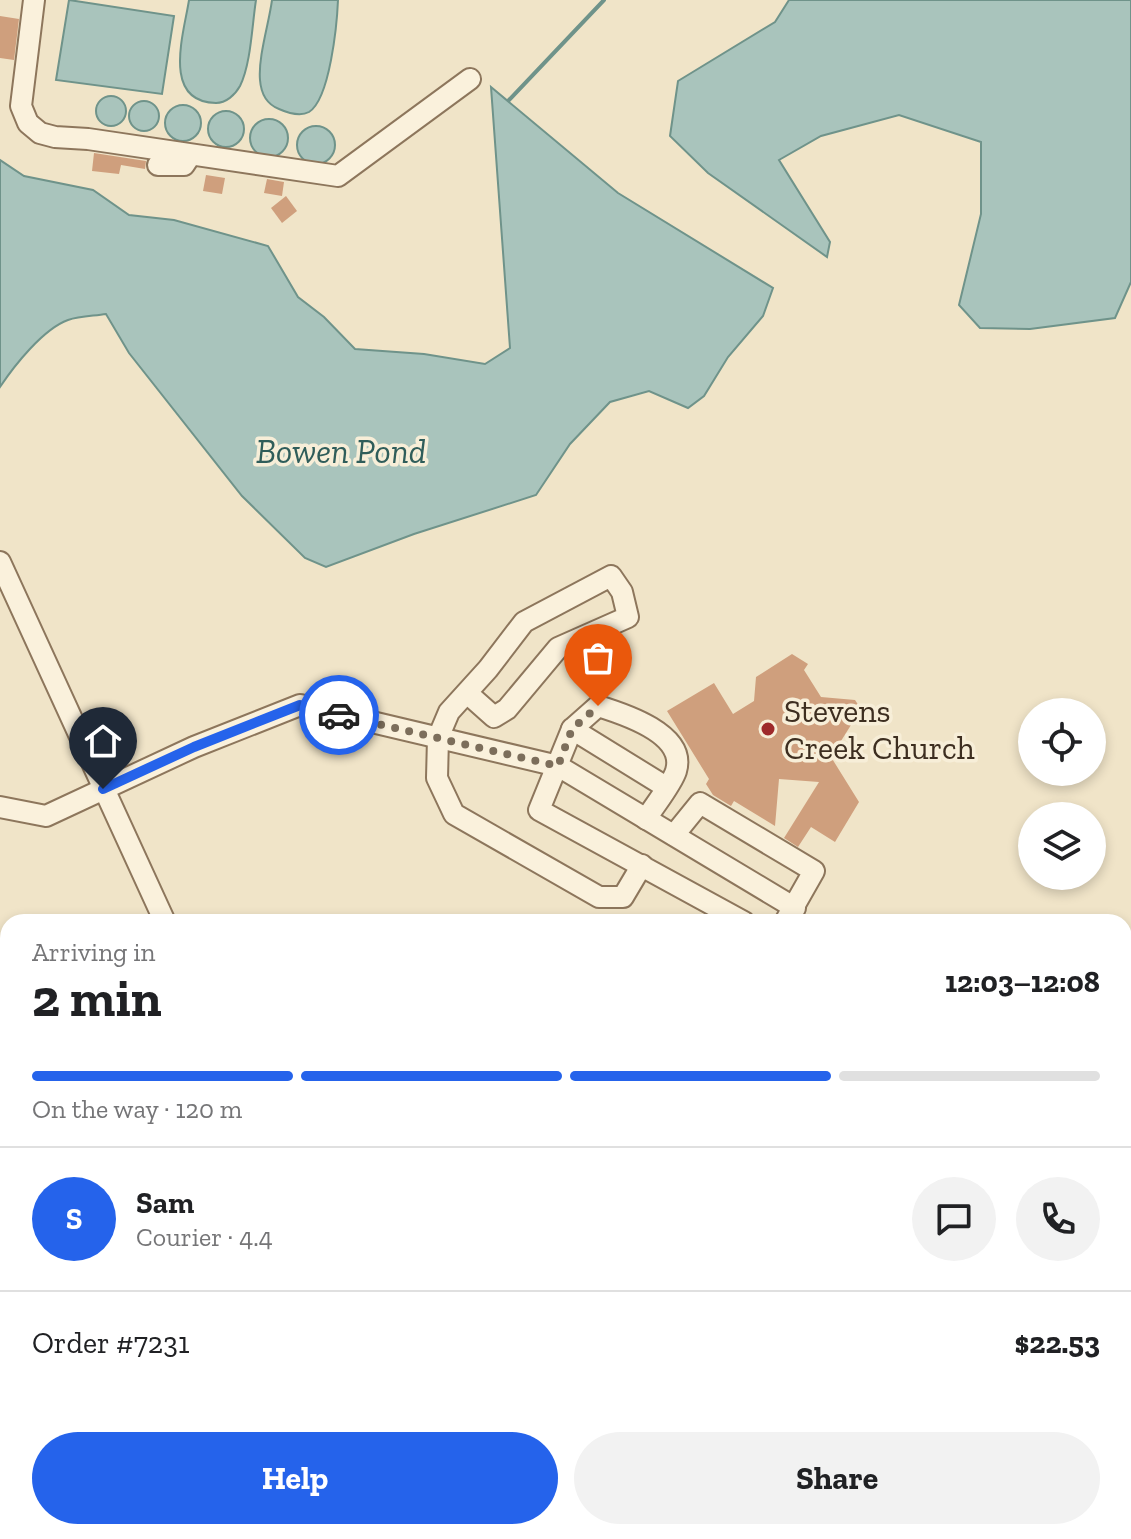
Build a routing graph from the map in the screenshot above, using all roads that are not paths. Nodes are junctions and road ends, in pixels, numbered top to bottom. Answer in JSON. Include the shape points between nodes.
{"nodes":[{"id":1,"x":34,"y":0,"type":"edge"},
{"id":2,"x":470,"y":79,"type":"dead end"},
{"id":3,"x":186,"y":154,"type":"junction"},
{"id":4,"x":158,"y":165,"type":"dead end"},
{"id":5,"x":0,"y":562,"type":"edge"},
{"id":6,"x":467,"y":693,"type":"junction"},
{"id":7,"x":572,"y":729,"type":"junction"},
{"id":8,"x":438,"y":738,"type":"junction"},
{"id":9,"x":558,"y":766,"type":"junction"},
{"id":10,"x":666,"y":787,"type":"junction"},
{"id":11,"x":103,"y":789,"type":"junction"},
{"id":12,"x":0,"y":807,"type":"edge"},
{"id":13,"x":646,"y":819,"type":"junction"},
{"id":14,"x":674,"y":835,"type":"junction"},
{"id":15,"x":642,"y":865,"type":"junction"},
{"id":16,"x":161,"y":914,"type":"edge"},
{"id":17,"x":730,"y":914,"type":"edge"},
{"id":18,"x":789,"y":914,"type":"edge"},
{"id":19,"x":791,"y":914,"type":"edge"}],
"edges":[{"from":1,"to":3,"type":"street","via":[[21,92],[28,123],[55,137]]},
{"from":2,"to":3,"type":"street","via":[[338,176]]},
{"from":3,"to":4,"type":"street","via":[[184,165]]},
{"from":5,"to":11,"type":"street"},
{"from":6,"to":6,"type":"street","via":[[494,717],[507,709],[558,648],[628,617],[622,592],[611,576],[524,622]]},
{"from":6,"to":8,"type":"street","via":[[449,712]]},
{"from":7,"to":9,"type":"street"},
{"from":7,"to":10,"type":"street"},
{"from":7,"to":10,"type":"street","via":[[598,706],[665,736],[675,748],[677,770]]},
{"from":8,"to":9,"type":"street"},
{"from":8,"to":11,"type":"street","via":[[300,705]]},
{"from":8,"to":15,"type":"street","via":[[437,778],[454,814],[599,897],[623,897]]},
{"from":9,"to":13,"type":"street"},
{"from":9,"to":15,"type":"street","via":[[539,810]]},
{"from":10,"to":13,"type":"street"},
{"from":11,"to":12,"type":"street","via":[[46,816]]},
{"from":11,"to":16,"type":"street"},
{"from":13,"to":14,"type":"street"},
{"from":14,"to":18,"type":"street"},
{"from":14,"to":19,"type":"street","via":[[700,803],[814,871]]},
{"from":15,"to":17,"type":"street"}]}
